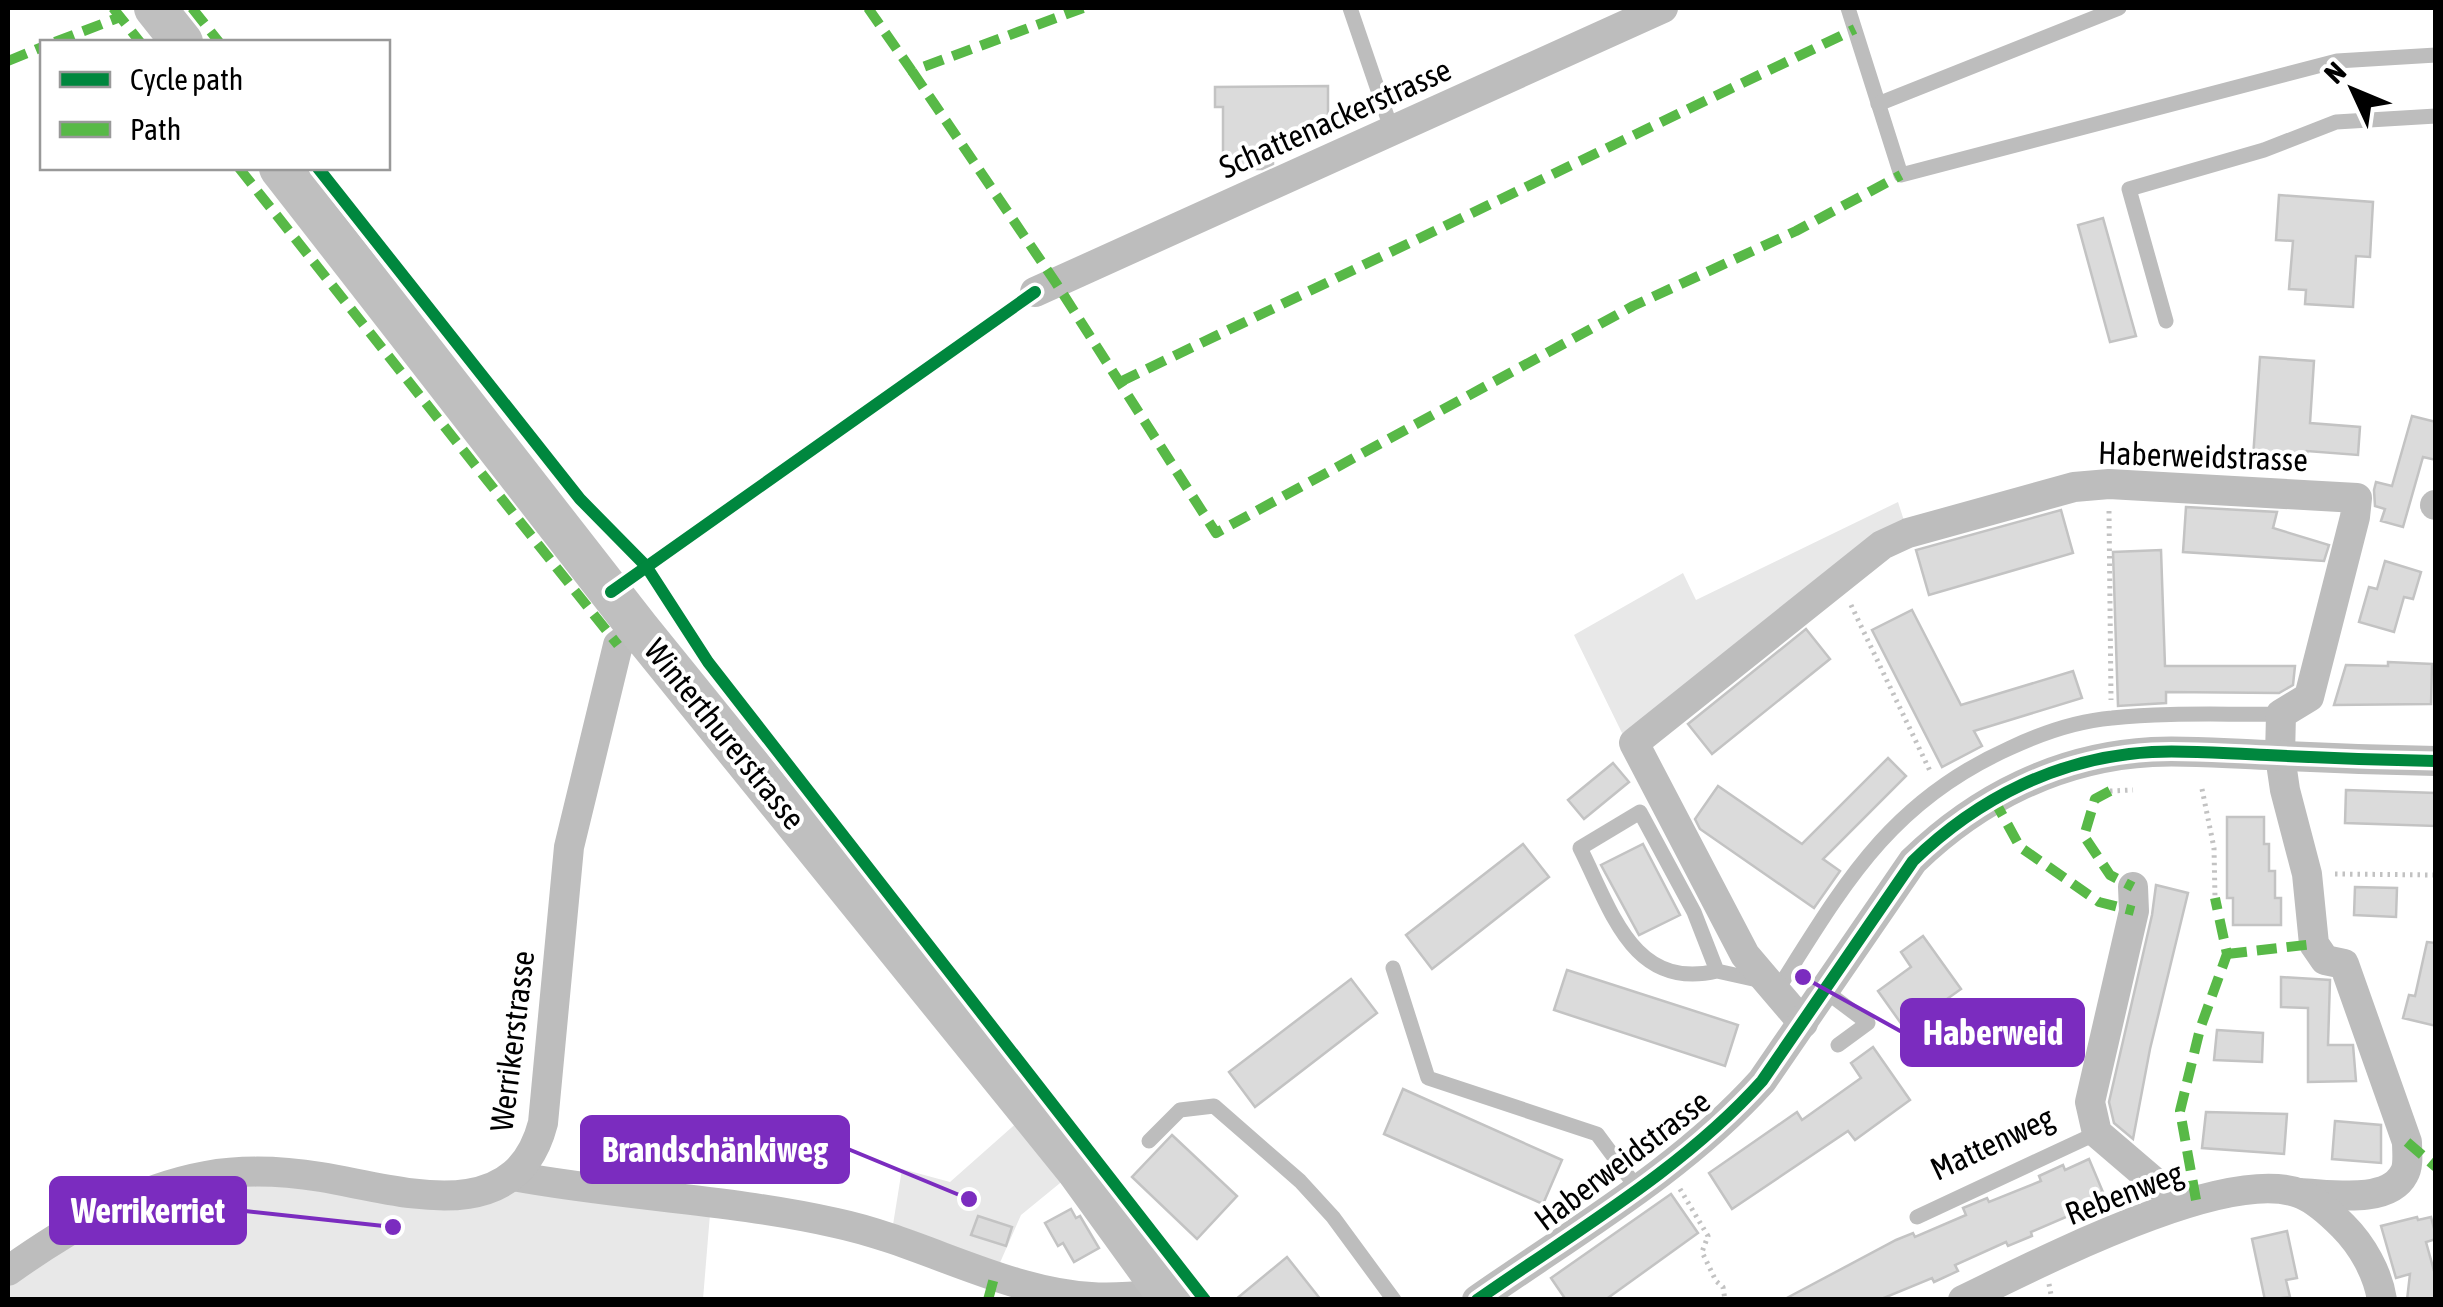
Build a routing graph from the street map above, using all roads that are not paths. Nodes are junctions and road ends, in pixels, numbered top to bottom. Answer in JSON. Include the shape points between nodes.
{"nodes":[{"id":1,"x":155,"y":8,"type":"edge"},
{"id":2,"x":1350,"y":8,"type":"edge"},
{"id":3,"x":1663,"y":8,"type":"edge"},
{"id":4,"x":1848,"y":8,"type":"edge"},
{"id":5,"x":2119,"y":8,"type":"edge"},
{"id":6,"x":180,"y":40,"type":"edge"},
{"id":7,"x":2436,"y":55,"type":"edge"},
{"id":8,"x":1878,"y":104,"type":"junction"},
{"id":9,"x":2436,"y":116,"type":"edge"},
{"id":10,"x":1392,"y":131,"type":"junction"},
{"id":11,"x":282,"y":170,"type":"edge"},
{"id":12,"x":1035,"y":292,"type":"dead end"},
{"id":13,"x":2166,"y":321,"type":"dead end"},
{"id":14,"x":639,"y":629,"type":"junction"},
{"id":15,"x":2281,"y":714,"type":"junction"},
{"id":16,"x":2280,"y":756,"type":"junction"},
{"id":17,"x":2436,"y":762,"type":"edge"},
{"id":18,"x":2132,"y":887,"type":"dead end"},
{"id":19,"x":1392,"y":968,"type":"dead end"},
{"id":20,"x":1717,"y":971,"type":"junction"},
{"id":21,"x":1771,"y":987,"type":"junction"},
{"id":22,"x":1824,"y":990,"type":"junction"},
{"id":23,"x":1802,"y":1023,"type":"junction"},
{"id":24,"x":1838,"y":1045,"type":"dead end"},
{"id":25,"x":2097,"y":1133,"type":"junction"},
{"id":26,"x":1149,"y":1141,"type":"dead end"},
{"id":27,"x":513,"y":1176,"type":"junction"},
{"id":28,"x":1636,"y":1188,"type":"junction"},
{"id":29,"x":2300,"y":1193,"type":"junction"},
{"id":30,"x":2180,"y":1204,"type":"junction"},
{"id":31,"x":1917,"y":1217,"type":"dead end"},
{"id":32,"x":8,"y":1271,"type":"edge"},
{"id":33,"x":1169,"y":1296,"type":"edge"},
{"id":34,"x":1394,"y":1300,"type":"edge"},
{"id":35,"x":1477,"y":1300,"type":"edge"},
{"id":36,"x":1964,"y":1300,"type":"edge"},
{"id":37,"x":2382,"y":1300,"type":"edge"}],
"edges":[{"from":1,"to":6,"type":"main road"},
{"from":2,"to":10,"type":"lane"},
{"from":3,"to":10,"type":"street","name":"Schattenackerstrasse"},
{"from":4,"to":8,"type":"lane"},
{"from":5,"to":8,"type":"lane"},
{"from":7,"to":8,"type":"lane","via":[[2337,61],[1901,175]]},
{"from":9,"to":13,"type":"lane","via":[[2336,122],[2130,190]]},
{"from":10,"to":12,"type":"street","name":"Schattenackerstrasse"},
{"from":11,"to":14,"type":"main road","name":"Winterthurerstrasse"},
{"from":14,"to":27,"type":"street","name":"Werrikerstrasse","via":[[618,645],[569,847],[543,1123],[538,1144]]},
{"from":14,"to":33,"type":"main road","name":"Winterthurerstrasse","via":[[1076,1170]]},
{"from":15,"to":16,"type":"street"},
{"from":15,"to":21,"type":"lane","via":[[2112,718],[2047,731],[1975,764],[1892,825]]},
{"from":15,"to":21,"type":"street","name":"Haberweidstrasse","via":[[2309,696],[2357,498],[2109,484],[2074,488],[1882,544],[1634,743],[1744,955]]},
{"from":16,"to":17,"type":"street","name":"Haberweidstrasse"},
{"from":16,"to":22,"type":"street","name":"Haberweidstrasse","via":[[2134,754],[2066,768],[1993,798],[1913,861]]},
{"from":16,"to":29,"type":"street","name":"Rebenweg","via":[[2307,874],[2314,944],[2325,960],[2344,964],[2407,1142],[2406,1171],[2393,1187],[2366,1194]]},
{"from":18,"to":25,"type":"street","name":"Mattenweg","via":[[2134,911],[2090,1102]]},
{"from":19,"to":28,"type":"lane","via":[[1428,1078],[1597,1134]]},
{"from":20,"to":20,"type":"lane","via":[[1694,912],[1640,812],[1580,848],[1632,950],[1662,970],[1695,976]]},
{"from":20,"to":21,"type":"lane"},
{"from":21,"to":23,"type":"street","name":"Haberweidstrasse"},
{"from":22,"to":23,"type":"street","name":"Haberweidstrasse"},
{"from":22,"to":24,"type":"lane","via":[[1868,1024]]},
{"from":23,"to":28,"type":"street","name":"Haberweidstrasse","via":[[1738,1108]]},
{"from":25,"to":30,"type":"street","name":"Mattenweg"},
{"from":25,"to":31,"type":"lane","name":"Mattenweg"},
{"from":26,"to":34,"type":"lane","via":[[1180,1110],[1214,1106],[1300,1181]]},
{"from":27,"to":32,"type":"street","name":"Werrikerstrasse","via":[[493,1188],[437,1196],[278,1172],[205,1176],[134,1198]]},
{"from":27,"to":33,"type":"street","via":[[842,1224],[1058,1292]]},
{"from":28,"to":35,"type":"street","name":"Haberweidstrasse"},
{"from":29,"to":30,"type":"street","name":"Rebenweg","via":[[2256,1188]]},
{"from":29,"to":37,"type":"street","via":[[2356,1239]]},
{"from":30,"to":36,"type":"street","name":"Rebenweg"}]}
